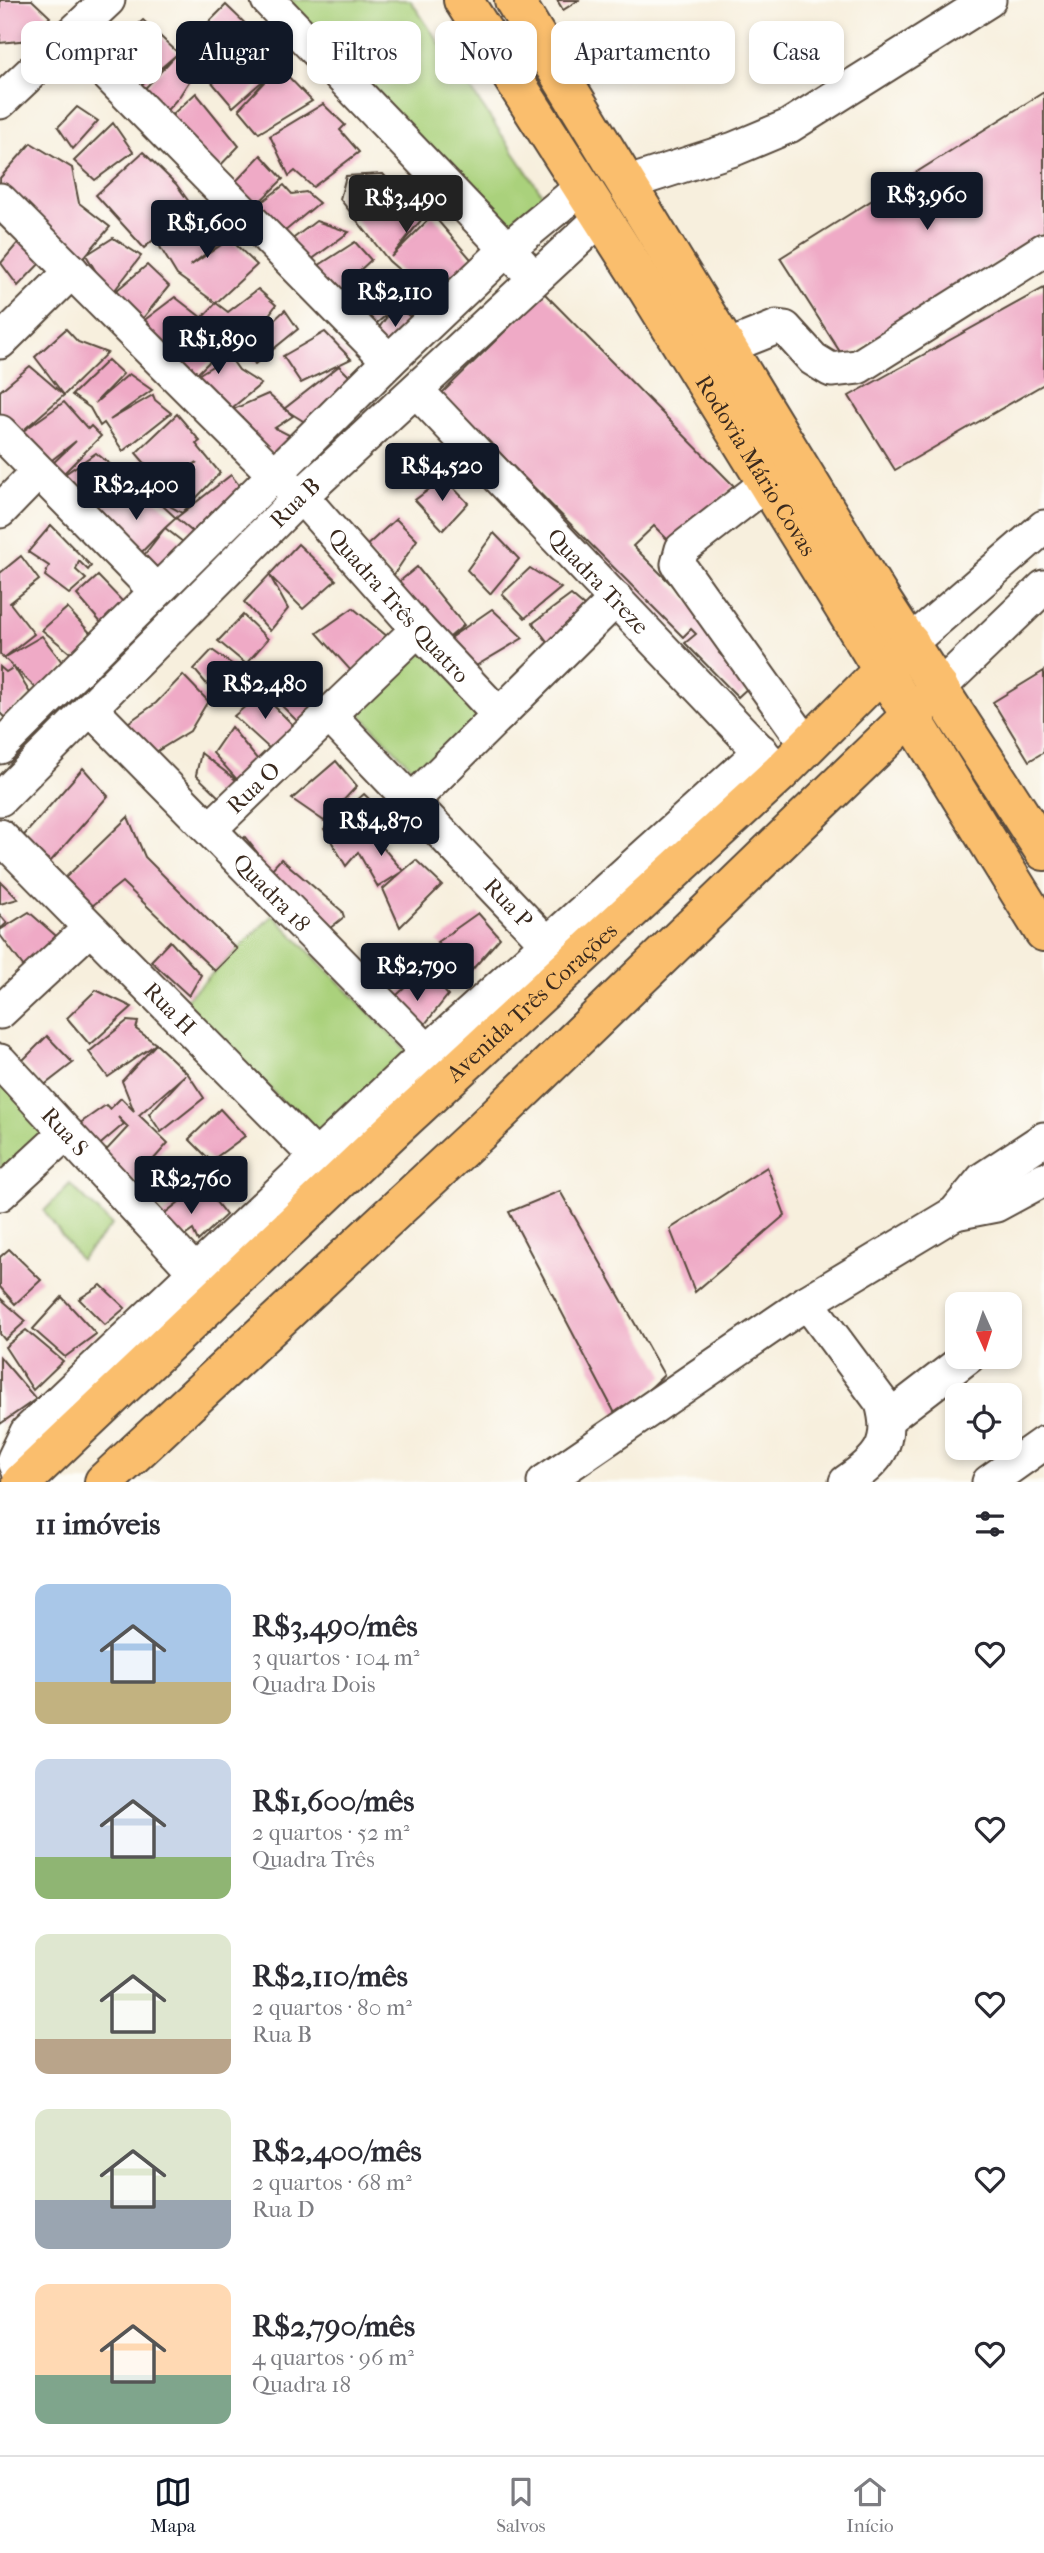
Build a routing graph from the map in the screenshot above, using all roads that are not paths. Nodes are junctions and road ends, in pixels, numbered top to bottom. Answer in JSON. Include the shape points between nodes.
{"nodes":[{"id":1,"x":77,"y":0,"type":"edge"},
{"id":2,"x":108,"y":0,"type":"edge"},
{"id":3,"x":268,"y":0,"type":"edge"},
{"id":4,"x":463,"y":0,"type":"edge"},
{"id":5,"x":514,"y":0,"type":"edge"},
{"id":6,"x":989,"y":0,"type":"edge"},
{"id":7,"x":86,"y":21,"type":"edge"},
{"id":8,"x":0,"y":72,"type":"edge"},
{"id":9,"x":21,"y":82,"type":"edge"},
{"id":10,"x":117,"y":84,"type":"edge"},
{"id":11,"x":0,"y":102,"type":"edge"},
{"id":12,"x":625,"y":184,"type":"junction"},
{"id":13,"x":0,"y":200,"type":"edge"},
{"id":14,"x":591,"y":203,"type":"junction"},
{"id":15,"x":507,"y":249,"type":"junction"},
{"id":16,"x":1044,"y":250,"type":"edge"},
{"id":17,"x":72,"y":271,"type":"junction"},
{"id":18,"x":535,"y":279,"type":"junction"},
{"id":19,"x":0,"y":342,"type":"edge"},
{"id":20,"x":727,"y":347,"type":"junction"},
{"id":21,"x":389,"y":361,"type":"junction"},
{"id":22,"x":416,"y":390,"type":"junction"},
{"id":23,"x":0,"y":432,"type":"edge"},
{"id":24,"x":38,"y":472,"type":"junction"},
{"id":25,"x":766,"y":483,"type":"junction"},
{"id":26,"x":288,"y":486,"type":"junction"},
{"id":27,"x":0,"y":511,"type":"edge"},
{"id":28,"x":1044,"y":527,"type":"edge"},
{"id":29,"x":1044,"y":587,"type":"edge"},
{"id":30,"x":156,"y":590,"type":"junction"},
{"id":31,"x":616,"y":599,"type":"junction"},
{"id":32,"x":418,"y":629,"type":"junction"},
{"id":33,"x":910,"y":643,"type":"junction"},
{"id":34,"x":883,"y":670,"type":"junction"},
{"id":35,"x":939,"y":688,"type":"junction"},
{"id":36,"x":90,"y":708,"type":"junction"},
{"id":37,"x":328,"y":715,"type":"junction"},
{"id":38,"x":499,"y":715,"type":"junction"},
{"id":39,"x":911,"y":715,"type":"junction"},
{"id":40,"x":808,"y":746,"type":"junction"},
{"id":41,"x":0,"y":747,"type":"edge"},
{"id":42,"x":771,"y":762,"type":"junction"},
{"id":43,"x":0,"y":799,"type":"edge"},
{"id":44,"x":412,"y":801,"type":"junction"},
{"id":45,"x":210,"y":829,"type":"junction"},
{"id":46,"x":0,"y":836,"type":"edge"},
{"id":47,"x":1044,"y":851,"type":"edge"},
{"id":48,"x":89,"y":929,"type":"junction"},
{"id":49,"x":1044,"y":932,"type":"edge"},
{"id":50,"x":559,"y":957,"type":"junction"},
{"id":51,"x":0,"y":1012,"type":"edge"},
{"id":52,"x":0,"y":1061,"type":"edge"},
{"id":53,"x":440,"y":1064,"type":"junction"},
{"id":54,"x":66,"y":1133,"type":"junction"},
{"id":55,"x":1044,"y":1139,"type":"edge"},
{"id":56,"x":327,"y":1169,"type":"junction"},
{"id":57,"x":1044,"y":1179,"type":"edge"},
{"id":58,"x":0,"y":1194,"type":"edge"},
{"id":59,"x":955,"y":1213,"type":"junction"},
{"id":60,"x":205,"y":1283,"type":"junction"},
{"id":61,"x":807,"y":1302,"type":"junction"},
{"id":62,"x":952,"y":1369,"type":"edge"},
{"id":63,"x":887,"y":1419,"type":"junction"},
{"id":64,"x":1044,"y":1443,"type":"edge"},
{"id":65,"x":23,"y":1482,"type":"edge"},
{"id":66,"x":104,"y":1482,"type":"edge"},
{"id":67,"x":544,"y":1482,"type":"edge"},
{"id":68,"x":846,"y":1482,"type":"edge"},
{"id":69,"x":989,"y":1482,"type":"edge"}],
"edges":[{"from":1,"to":8,"type":"street"},
{"from":2,"to":7,"type":"street"},
{"from":3,"to":15,"type":"street"},
{"from":4,"to":14,"type":"main road","name":"Rodovia Mário Covas"},
{"from":5,"to":12,"type":"main road","name":"Rodovia Mário Covas"},
{"from":6,"to":12,"type":"street","via":[[789,126]]},
{"from":9,"to":11,"type":"street"},
{"from":10,"to":21,"type":"street"},
{"from":12,"to":20,"type":"main road","name":"Rodovia Mário Covas"},
{"from":13,"to":17,"type":"street","name":"Quadra Três Quatro"},
{"from":14,"to":15,"type":"street","name":"Rua B"},
{"from":14,"to":18,"type":"street","name":"Rua B"},
{"from":14,"to":25,"type":"main road","name":"Rodovia Mário Covas"},
{"from":15,"to":18,"type":"street"},
{"from":15,"to":21,"type":"street","name":"Rua B"},
{"from":16,"to":20,"type":"street","via":[[858,367],[831,370],[813,359],[785,328]]},
{"from":17,"to":19,"type":"street"},
{"from":17,"to":26,"type":"street","name":"Quadra Três Quatro"},
{"from":18,"to":22,"type":"street","name":"Rua B"},
{"from":20,"to":33,"type":"main road","name":"Rodovia Mário Covas"},
{"from":21,"to":26,"type":"street","name":"Rua B"},
{"from":22,"to":26,"type":"street","name":"Rua B"},
{"from":22,"to":31,"type":"street","name":"Quadra Treze"},
{"from":23,"to":24,"type":"street"},
{"from":24,"to":27,"type":"street"},
{"from":24,"to":30,"type":"street"},
{"from":25,"to":34,"type":"main road","name":"Rodovia Mário Covas"},
{"from":25,"to":40,"type":"street","via":[[682,550],[678,564]]},
{"from":26,"to":30,"type":"street","name":"Rua B"},
{"from":26,"to":32,"type":"street","name":"Quadra Três Quatro"},
{"from":26,"to":36,"type":"street","name":"Rua B"},
{"from":28,"to":33,"type":"street","name":"Avenida Três Corações"},
{"from":29,"to":35,"type":"street"},
{"from":30,"to":41,"type":"street","name":"Rua B"},
{"from":31,"to":38,"type":"street"},
{"from":31,"to":42,"type":"street","name":"Quadra Treze"},
{"from":32,"to":37,"type":"street","name":"Rua O"},
{"from":32,"to":38,"type":"street","name":"Quadra Três Quatro"},
{"from":33,"to":34,"type":"main road","name":"Avenida Três Corações"},
{"from":33,"to":35,"type":"main road","name":"Rodovia Mário Covas"},
{"from":34,"to":39,"type":"main road","name":"Rodovia Mário Covas"},
{"from":34,"to":40,"type":"main road","name":"Avenida Três Corações"},
{"from":35,"to":39,"type":"main road"},
{"from":35,"to":47,"type":"main road","name":"Rodovia Mário Covas"},
{"from":36,"to":43,"type":"street","name":"Rua B"},
{"from":36,"to":45,"type":"street","name":"Quadra 18"},
{"from":37,"to":44,"type":"street","name":"Rua P"},
{"from":37,"to":45,"type":"street","name":"Rua O"},
{"from":38,"to":44,"type":"street"},
{"from":39,"to":49,"type":"main road","name":"Rodovia Mário Covas"},
{"from":39,"to":66,"type":"main road","via":[[483,1129]]},
{"from":40,"to":42,"type":"main road","name":"Avenida Três Corações"},
{"from":42,"to":50,"type":"main road","name":"Avenida Três Corações"},
{"from":44,"to":50,"type":"street","name":"Rua P"},
{"from":45,"to":53,"type":"street","name":"Quadra 18"},
{"from":46,"to":48,"type":"street","name":"Rua H"},
{"from":48,"to":51,"type":"street"},
{"from":48,"to":56,"type":"street","name":"Rua H"},
{"from":50,"to":53,"type":"main road","name":"Avenida Três Corações"},
{"from":52,"to":54,"type":"street","name":"Rua S"},
{"from":53,"to":56,"type":"main road","name":"Avenida Três Corações"},
{"from":54,"to":58,"type":"street"},
{"from":54,"to":60,"type":"street","name":"Rua S"},
{"from":55,"to":59,"type":"street","via":[[983,1179]]},
{"from":56,"to":60,"type":"main road","name":"Avenida Três Corações"},
{"from":57,"to":59,"type":"street","via":[[996,1205]]},
{"from":59,"to":61,"type":"street"},
{"from":60,"to":65,"type":"main road","name":"Avenida Três Corações"},
{"from":61,"to":63,"type":"street","via":[[882,1403]]},
{"from":61,"to":67,"type":"street"},
{"from":62,"to":63,"type":"street"},
{"from":63,"to":68,"type":"street","via":[[886,1438],[878,1455]]},
{"from":64,"to":69,"type":"street"}]}
